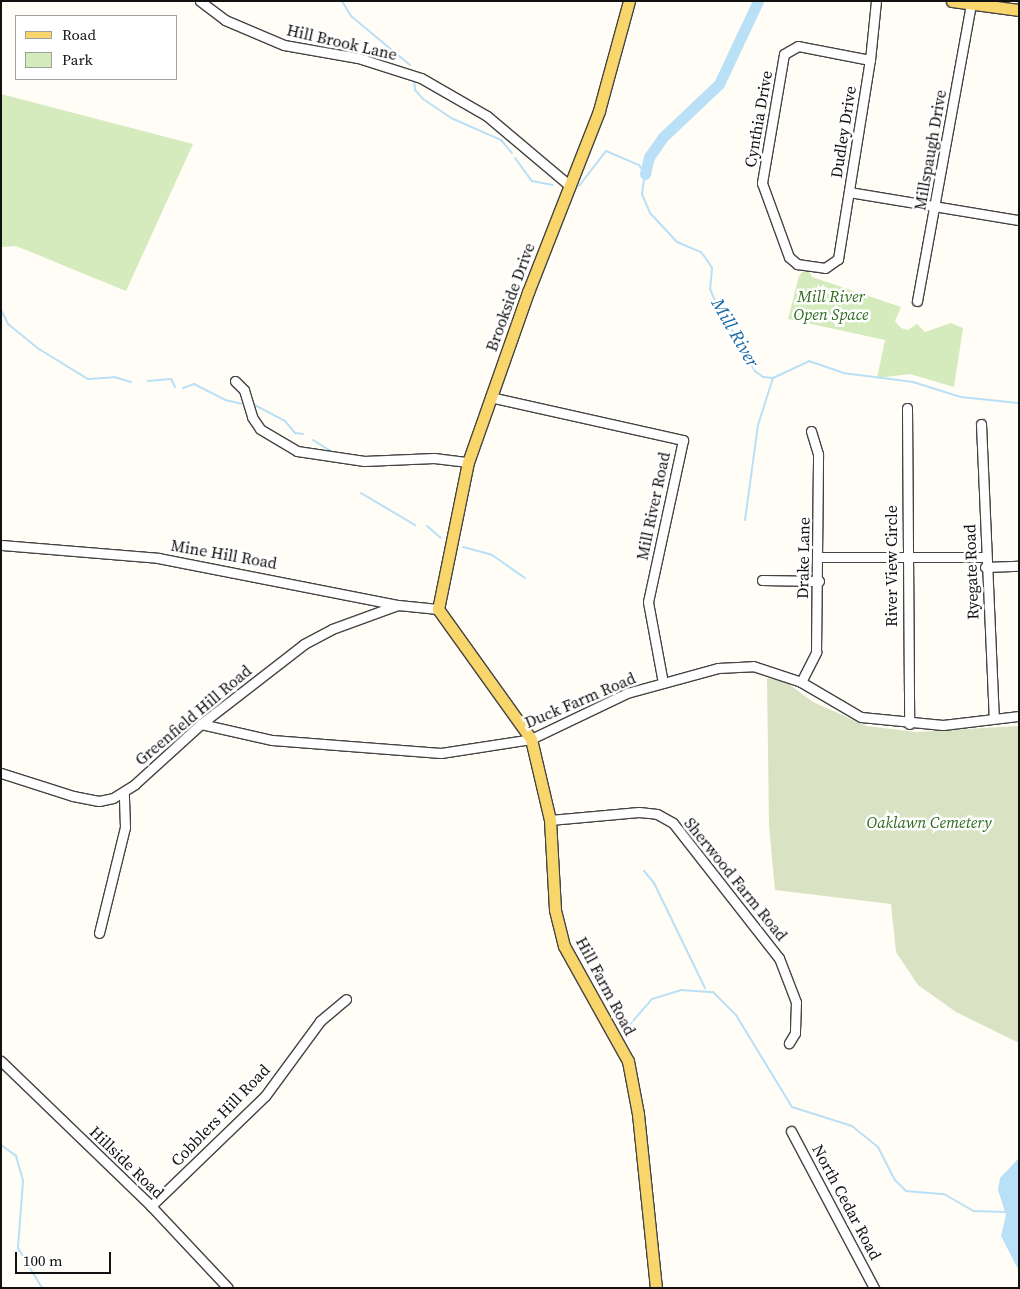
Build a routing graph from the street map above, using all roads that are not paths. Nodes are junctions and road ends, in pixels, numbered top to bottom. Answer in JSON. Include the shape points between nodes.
{"nodes":[{"id":1,"x":200,"y":1,"type":"edge"},
{"id":2,"x":629,"y":1,"type":"edge"},
{"id":3,"x":876,"y":1,"type":"edge"},
{"id":4,"x":952,"y":1,"type":"edge"},
{"id":5,"x":971,"y":4,"type":"junction"},
{"id":6,"x":1001,"y":4,"type":"edge"},
{"id":7,"x":1019,"y":10,"type":"edge"},
{"id":8,"x":870,"y":60,"type":"junction"},
{"id":9,"x":570,"y":186,"type":"junction"},
{"id":10,"x":849,"y":192,"type":"junction"},
{"id":11,"x":935,"y":208,"type":"junction"},
{"id":12,"x":1019,"y":220,"type":"edge"},
{"id":13,"x":832,"y":266,"type":"joint"},
{"id":14,"x":917,"y":301,"type":"dead end"},
{"id":15,"x":235,"y":381,"type":"dead end"},
{"id":16,"x":490,"y":397,"type":"junction"},
{"id":17,"x":907,"y":408,"type":"dead end"},
{"id":18,"x":982,"y":424,"type":"dead end"},
{"id":19,"x":812,"y":431,"type":"dead end"},
{"id":20,"x":468,"y":462,"type":"junction"},
{"id":21,"x":1,"y":544,"type":"edge"},
{"id":22,"x":820,"y":557,"type":"junction"},
{"id":23,"x":905,"y":559,"type":"junction"},
{"id":24,"x":985,"y":562,"type":"junction"},
{"id":25,"x":1019,"y":566,"type":"edge"},
{"id":26,"x":762,"y":580,"type":"dead end"},
{"id":27,"x":819,"y":582,"type":"junction"},
{"id":28,"x":398,"y":605,"type":"junction"},
{"id":29,"x":438,"y":609,"type":"junction"},
{"id":30,"x":801,"y":682,"type":"junction"},
{"id":31,"x":663,"y":683,"type":"junction"},
{"id":32,"x":1019,"y":716,"type":"edge"},
{"id":33,"x":994,"y":718,"type":"junction"},
{"id":34,"x":201,"y":724,"type":"junction"},
{"id":35,"x":909,"y":724,"type":"junction"},
{"id":36,"x":531,"y":739,"type":"junction"},
{"id":37,"x":1,"y":773,"type":"edge"},
{"id":38,"x":124,"y":793,"type":"junction"},
{"id":39,"x":550,"y":820,"type":"junction"},
{"id":40,"x":99,"y":933,"type":"dead end"},
{"id":41,"x":346,"y":999,"type":"dead end"},
{"id":42,"x":789,"y":1043,"type":"dead end"},
{"id":43,"x":1,"y":1062,"type":"edge"},
{"id":44,"x":791,"y":1131,"type":"dead end"},
{"id":45,"x":151,"y":1206,"type":"junction"},
{"id":46,"x":228,"y":1288,"type":"edge"},
{"id":47,"x":656,"y":1288,"type":"edge"},
{"id":48,"x":874,"y":1288,"type":"edge"}],
"edges":[{"from":1,"to":9,"type":"street","name":"Hill Brook Lane","via":[[226,20],[284,45],[358,58],[421,78],[487,116]]},
{"from":2,"to":9,"type":"main road","name":"Brookside Drive","via":[[599,111]]},
{"from":3,"to":8,"type":"street","name":"Dudley Drive"},
{"from":4,"to":5,"type":"main road"},
{"from":5,"to":6,"type":"main road"},
{"from":5,"to":11,"type":"street","name":"Millspaugh Drive"},
{"from":6,"to":7,"type":"main road"},
{"from":8,"to":10,"type":"street","name":"Dudley Drive"},
{"from":8,"to":13,"type":"street","name":"Cynthia Drive","via":[[794,46],[783,58],[762,184],[791,260],[821,269]]},
{"from":9,"to":16,"type":"main road","name":"Brookside Drive"},
{"from":10,"to":11,"type":"street"},
{"from":10,"to":13,"type":"street","name":"Dudley Drive","via":[[839,255]]},
{"from":11,"to":12,"type":"street"},
{"from":11,"to":14,"type":"street","name":"Millspaugh Drive"},
{"from":15,"to":20,"type":"street","via":[[244,390],[252,417],[260,429],[297,451],[364,461],[434,458]]},
{"from":16,"to":20,"type":"main road","name":"Brookside Drive"},
{"from":16,"to":31,"type":"street","name":"Mill River Road","via":[[683,440],[648,602]]},
{"from":17,"to":23,"type":"street","name":"River View Circle"},
{"from":18,"to":24,"type":"street","name":"Ryegate Road"},
{"from":19,"to":22,"type":"street","name":"Drake Lane","via":[[818,454]]},
{"from":20,"to":29,"type":"main road","name":"Brookside Drive"},
{"from":21,"to":28,"type":"street","name":"Mine Hill Road","via":[[158,558]]},
{"from":22,"to":23,"type":"street"},
{"from":22,"to":27,"type":"street","name":"Drake Lane"},
{"from":23,"to":24,"type":"street"},
{"from":23,"to":35,"type":"street","name":"River View Circle"},
{"from":24,"to":25,"type":"street"},
{"from":24,"to":33,"type":"street","name":"Ryegate Road"},
{"from":26,"to":27,"type":"street"},
{"from":27,"to":30,"type":"street","name":"Drake Lane","via":[[816,652]]},
{"from":28,"to":29,"type":"street","name":"Mine Hill Road"},
{"from":28,"to":34,"type":"street","name":"Greenfield Hill Road","via":[[304,644]]},
{"from":29,"to":36,"type":"main road","name":"Hill Farm Road"},
{"from":30,"to":31,"type":"street","name":"Duck Farm Road","via":[[754,666],[718,668]]},
{"from":30,"to":35,"type":"street","name":"Duck Farm Road","via":[[861,717]]},
{"from":31,"to":36,"type":"street","name":"Duck Farm Road","via":[[627,693]]},
{"from":32,"to":33,"type":"street","name":"Duck Farm Road"},
{"from":33,"to":35,"type":"street","name":"Duck Farm Road"},
{"from":34,"to":36,"type":"street","name":"Duck Farm Road","via":[[272,740],[441,753]]},
{"from":34,"to":38,"type":"street","name":"Greenfield Hill Road"},
{"from":36,"to":39,"type":"main road","name":"Hill Farm Road"},
{"from":37,"to":38,"type":"street","name":"Greenfield Hill Road","via":[[88,800],[106,801]]},
{"from":38,"to":40,"type":"street","via":[[125,827]]},
{"from":39,"to":42,"type":"street","name":"Sherwood Farm Road","via":[[639,812],[656,814],[673,823],[779,958],[796,1002],[794,1032]]},
{"from":39,"to":47,"type":"main road","name":"Hill Farm Road","via":[[555,910],[564,946],[628,1061],[638,1114]]},
{"from":41,"to":45,"type":"street","name":"Cobblers Hill Road","via":[[320,1021],[265,1096]]},
{"from":43,"to":45,"type":"street","name":"Hillside Road"},
{"from":44,"to":48,"type":"street","name":"North Cedar Road"},
{"from":45,"to":46,"type":"street","name":"Hillside Road"}]}
